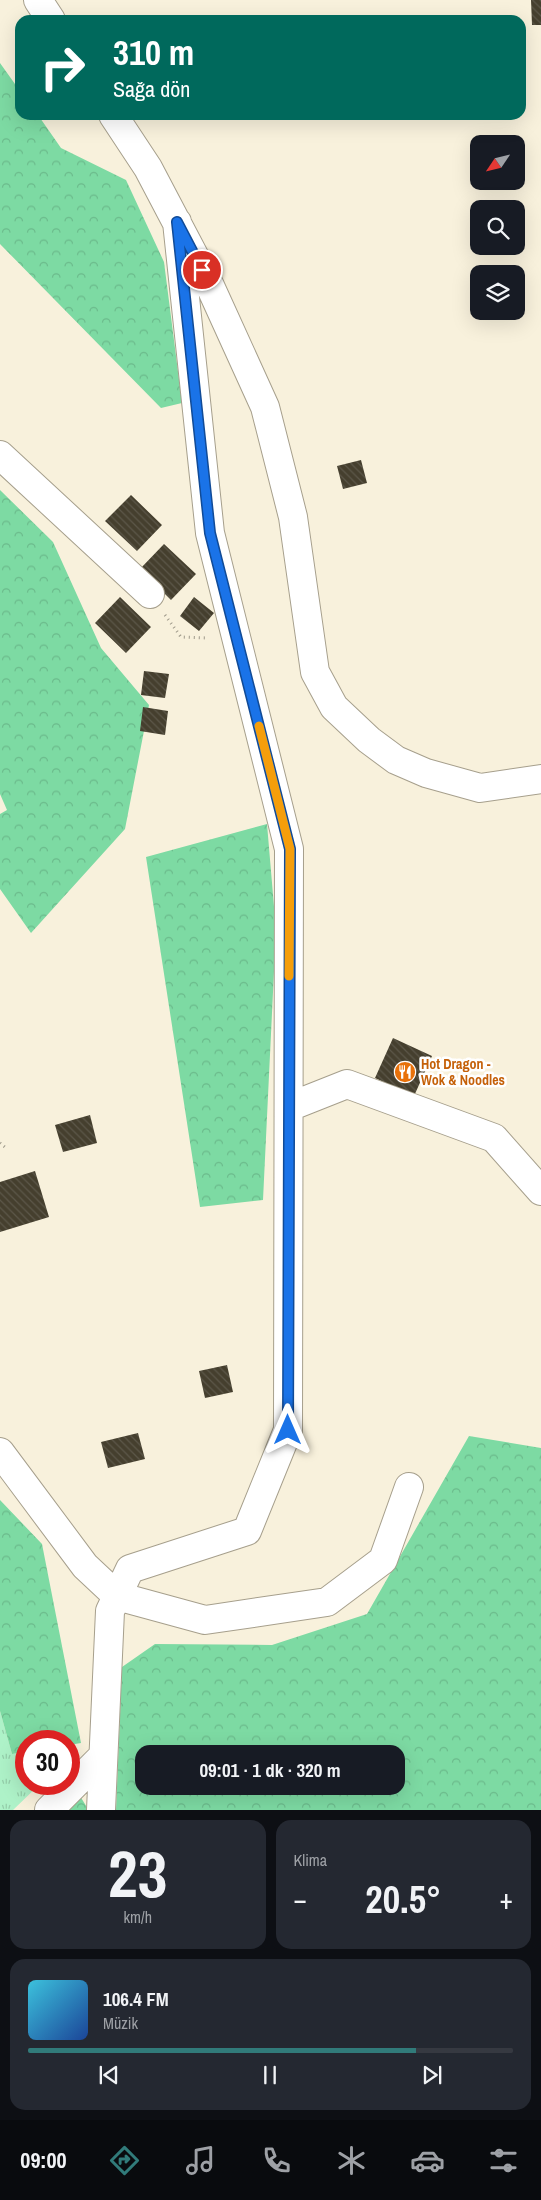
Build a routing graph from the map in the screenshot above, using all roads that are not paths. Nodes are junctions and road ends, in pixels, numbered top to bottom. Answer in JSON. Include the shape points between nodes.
{"nodes":[{"id":1,"x":38,"y":0,"type":"edge"},
{"id":2,"x":48,"y":15,"type":"edge"},
{"id":3,"x":116,"y":120,"type":"edge"},
{"id":4,"x":177,"y":222,"type":"junction"},
{"id":5,"x":0,"y":455,"type":"edge"},
{"id":6,"x":150,"y":594,"type":"road end"},
{"id":7,"x":541,"y":779,"type":"edge"},
{"id":8,"x":289,"y":1107,"type":"junction"},
{"id":9,"x":541,"y":1191,"type":"edge"},
{"id":10,"x":0,"y":1452,"type":"edge"},
{"id":11,"x":409,"y":1488,"type":"dead end"},
{"id":12,"x":117,"y":1596,"type":"junction"},
{"id":13,"x":103,"y":1756,"type":"junction"},
{"id":14,"x":49,"y":1810,"type":"edge"},
{"id":15,"x":101,"y":1810,"type":"edge"}],
"edges":[{"from":1,"to":2,"type":"street"},
{"from":3,"to":4,"type":"street","via":[[148,168]]},
{"from":4,"to":7,"type":"street","via":[[210,286],[264,407],[293,517],[315,672],[334,706],[369,740],[396,760],[426,773],[480,788]]},
{"from":4,"to":8,"type":"street","via":[[210,533],[290,849]]},
{"from":5,"to":6,"type":"street"},
{"from":8,"to":9,"type":"street","via":[[347,1084],[494,1138]]},
{"from":8,"to":12,"type":"street","via":[[288,1430],[247,1531],[130,1569]]},
{"from":10,"to":12,"type":"street","via":[[85,1566]]},
{"from":11,"to":12,"type":"street","via":[[384,1560],[327,1602],[205,1620]]},
{"from":12,"to":13,"type":"street","via":[[110,1611]]},
{"from":13,"to":14,"type":"street"},
{"from":13,"to":15,"type":"street"}]}
